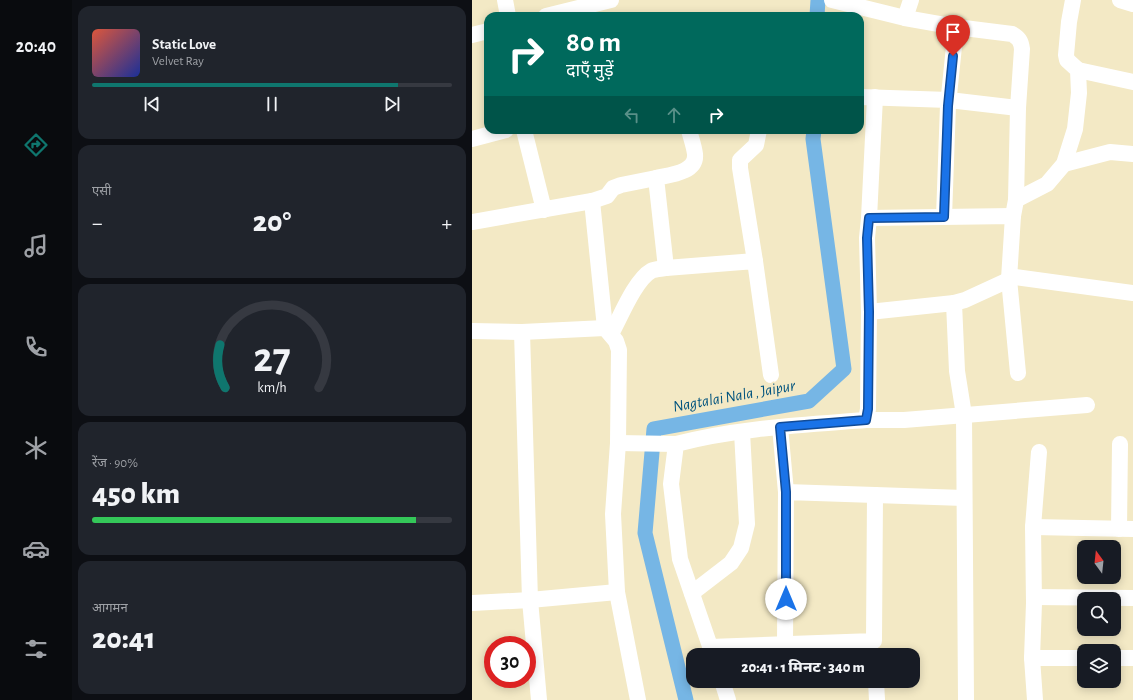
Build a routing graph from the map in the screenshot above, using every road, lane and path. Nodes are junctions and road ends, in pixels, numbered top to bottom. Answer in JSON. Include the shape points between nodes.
{"nodes":[{"id":1,"x":505,"y":0,"type":"edge"},
{"id":2,"x":611,"y":0,"type":"edge"},
{"id":3,"x":832,"y":0,"type":"edge"},
{"id":4,"x":911,"y":0,"type":"edge"},
{"id":5,"x":1073,"y":0,"type":"edge"},
{"id":6,"x":1120,"y":0,"type":"edge"},
{"id":7,"x":1133,"y":4,"type":"edge"},
{"id":8,"x":507,"y":12,"type":"edge"},
{"id":9,"x":562,"y":12,"type":"edge"},
{"id":10,"x":906,"y":18,"type":"junction"},
{"id":11,"x":956,"y":27,"type":"junction"},
{"id":12,"x":484,"y":31,"type":"edge"},
{"id":13,"x":472,"y":34,"type":"edge"},
{"id":14,"x":1078,"y":70,"type":"junction"},
{"id":15,"x":1133,"y":82,"type":"edge"},
{"id":16,"x":867,"y":97,"type":"edge"},
{"id":17,"x":948,"y":100,"type":"junction"},
{"id":18,"x":1018,"y":108,"type":"junction"},
{"id":19,"x":491,"y":134,"type":"edge"},
{"id":20,"x":525,"y":134,"type":"edge"},
{"id":21,"x":690,"y":134,"type":"edge"},
{"id":22,"x":759,"y":134,"type":"edge"},
{"id":23,"x":472,"y":139,"type":"edge"},
{"id":24,"x":1133,"y":154,"type":"edge"},
{"id":25,"x":1064,"y":164,"type":"junction"},
{"id":26,"x":656,"y":178,"type":"junction"},
{"id":27,"x":1016,"y":200,"type":"junction"},
{"id":28,"x":592,"y":201,"type":"junction"},
{"id":29,"x":544,"y":210,"type":"junction"},
{"id":30,"x":1013,"y":216,"type":"junction"},
{"id":31,"x":944,"y":217,"type":"junction"},
{"id":32,"x":869,"y":218,"type":"junction"},
{"id":33,"x":472,"y":222,"type":"edge"},
{"id":34,"x":755,"y":261,"type":"junction"},
{"id":35,"x":666,"y":268,"type":"junction"},
{"id":36,"x":1009,"y":279,"type":"junction"},
{"id":37,"x":1133,"y":293,"type":"edge"},
{"id":38,"x":954,"y":303,"type":"junction"},
{"id":39,"x":869,"y":312,"type":"junction"},
{"id":40,"x":472,"y":331,"type":"edge"},
{"id":41,"x":608,"y":331,"type":"junction"},
{"id":42,"x":522,"y":332,"type":"junction"},
{"id":43,"x":1018,"y":373,"type":"dead end"},
{"id":44,"x":771,"y":375,"type":"dead end"},
{"id":45,"x":1087,"y":405,"type":"dead end"},
{"id":46,"x":964,"y":415,"type":"junction"},
{"id":47,"x":866,"y":420,"type":"junction"},
{"id":48,"x":780,"y":427,"type":"junction"},
{"id":49,"x":742,"y":432,"type":"junction"},
{"id":50,"x":625,"y":443,"type":"junction"},
{"id":51,"x":670,"y":444,"type":"junction"},
{"id":52,"x":1120,"y":444,"type":"dead end"},
{"id":53,"x":1039,"y":452,"type":"dead end"},
{"id":54,"x":786,"y":492,"type":"junction"},
{"id":55,"x":875,"y":495,"type":"junction"},
{"id":56,"x":964,"y":498,"type":"junction"},
{"id":57,"x":1033,"y":527,"type":"junction"},
{"id":58,"x":1126,"y":529,"type":"edge"},
{"id":59,"x":617,"y":592,"type":"junction"},
{"id":60,"x":692,"y":594,"type":"junction"},
{"id":61,"x":1034,"y":597,"type":"junction"},
{"id":62,"x":1133,"y":598,"type":"edge"},
{"id":63,"x":530,"y":600,"type":"junction"},
{"id":64,"x":472,"y":603,"type":"edge"},
{"id":65,"x":785,"y":644,"type":"junction"},
{"id":66,"x":710,"y":648,"type":"edge"},
{"id":67,"x":743,"y":648,"type":"edge"},
{"id":68,"x":874,"y":648,"type":"edge"},
{"id":69,"x":1032,"y":658,"type":"junction"},
{"id":70,"x":1077,"y":658,"type":"edge"},
{"id":71,"x":1121,"y":658,"type":"edge"},
{"id":72,"x":1133,"y":658,"type":"edge"},
{"id":73,"x":724,"y":688,"type":"edge"},
{"id":74,"x":876,"y":688,"type":"edge"},
{"id":75,"x":539,"y":700,"type":"edge"},
{"id":76,"x":638,"y":700,"type":"edge"},
{"id":77,"x":728,"y":700,"type":"edge"},
{"id":78,"x":877,"y":700,"type":"edge"},
{"id":79,"x":966,"y":700,"type":"edge"},
{"id":80,"x":1034,"y":700,"type":"edge"}],
"edges":[{"from":1,"to":8,"type":"street"},
{"from":2,"to":9,"type":"street"},
{"from":3,"to":10,"type":"street"},
{"from":4,"to":10,"type":"street"},
{"from":5,"to":14,"type":"street","via":[[1066,55],[1067,60]]},
{"from":6,"to":7,"type":"street"},
{"from":10,"to":11,"type":"street"},
{"from":11,"to":17,"type":"street"},
{"from":11,"to":18,"type":"street","via":[[1012,34],[1021,42]]},
{"from":12,"to":13,"type":"street"},
{"from":14,"to":15,"type":"street"},
{"from":14,"to":25,"type":"street","via":[[1079,93],[1075,129]]},
{"from":16,"to":17,"type":"street"},
{"from":16,"to":32,"type":"street"},
{"from":17,"to":18,"type":"street"},
{"from":17,"to":31,"type":"street"},
{"from":18,"to":27,"type":"street"},
{"from":19,"to":23,"type":"street"},
{"from":20,"to":29,"type":"street"},
{"from":21,"to":26,"type":"street","via":[[695,155],[692,166]]},
{"from":22,"to":34,"type":"street","via":[[756,145],[740,160]]},
{"from":24,"to":25,"type":"street","via":[[1110,152]]},
{"from":25,"to":27,"type":"street","via":[[1046,184]]},
{"from":26,"to":28,"type":"street","via":[[614,188],[607,196]]},
{"from":26,"to":35,"type":"street"},
{"from":27,"to":30,"type":"street"},
{"from":28,"to":29,"type":"street"},
{"from":28,"to":41,"type":"street"},
{"from":29,"to":33,"type":"street"},
{"from":30,"to":31,"type":"street"},
{"from":30,"to":36,"type":"street"},
{"from":31,"to":32,"type":"street"},
{"from":32,"to":39,"type":"street"},
{"from":34,"to":35,"type":"street"},
{"from":34,"to":44,"type":"street"},
{"from":35,"to":41,"type":"street","via":[[652,271],[637,285]]},
{"from":36,"to":37,"type":"street","via":[[1015,277]]},
{"from":36,"to":38,"type":"street"},
{"from":36,"to":43,"type":"street"},
{"from":38,"to":39,"type":"street"},
{"from":38,"to":46,"type":"street","via":[[957,371]]},
{"from":39,"to":47,"type":"street"},
{"from":40,"to":42,"type":"street"},
{"from":41,"to":42,"type":"street"},
{"from":41,"to":50,"type":"street","via":[[616,340],[619,350]]},
{"from":42,"to":63,"type":"street"},
{"from":45,"to":46,"type":"street"},
{"from":46,"to":47,"type":"street"},
{"from":46,"to":56,"type":"street"},
{"from":47,"to":48,"type":"street"},
{"from":48,"to":49,"type":"street"},
{"from":48,"to":54,"type":"street"},
{"from":49,"to":51,"type":"street"},
{"from":49,"to":60,"type":"street","via":[[747,524],[741,548],[732,563]]},
{"from":50,"to":51,"type":"street"},
{"from":50,"to":59,"type":"street","via":[[613,514]]},
{"from":51,"to":60,"type":"street","via":[[671,484],[680,559]]},
{"from":52,"to":58,"type":"street"},
{"from":53,"to":57,"type":"street"},
{"from":54,"to":55,"type":"street"},
{"from":54,"to":65,"type":"street"},
{"from":55,"to":56,"type":"street"},
{"from":55,"to":68,"type":"street"},
{"from":56,"to":79,"type":"street"},
{"from":57,"to":58,"type":"street"},
{"from":57,"to":61,"type":"street"},
{"from":59,"to":63,"type":"street"},
{"from":59,"to":76,"type":"street"},
{"from":60,"to":66,"type":"street"},
{"from":61,"to":62,"type":"street"},
{"from":61,"to":69,"type":"street"},
{"from":63,"to":64,"type":"street"},
{"from":63,"to":75,"type":"street"},
{"from":65,"to":67,"type":"street"},
{"from":65,"to":68,"type":"street"},
{"from":69,"to":70,"type":"street"},
{"from":69,"to":80,"type":"street"},
{"from":71,"to":72,"type":"street"},
{"from":73,"to":77,"type":"street"},
{"from":74,"to":78,"type":"street"}]}
